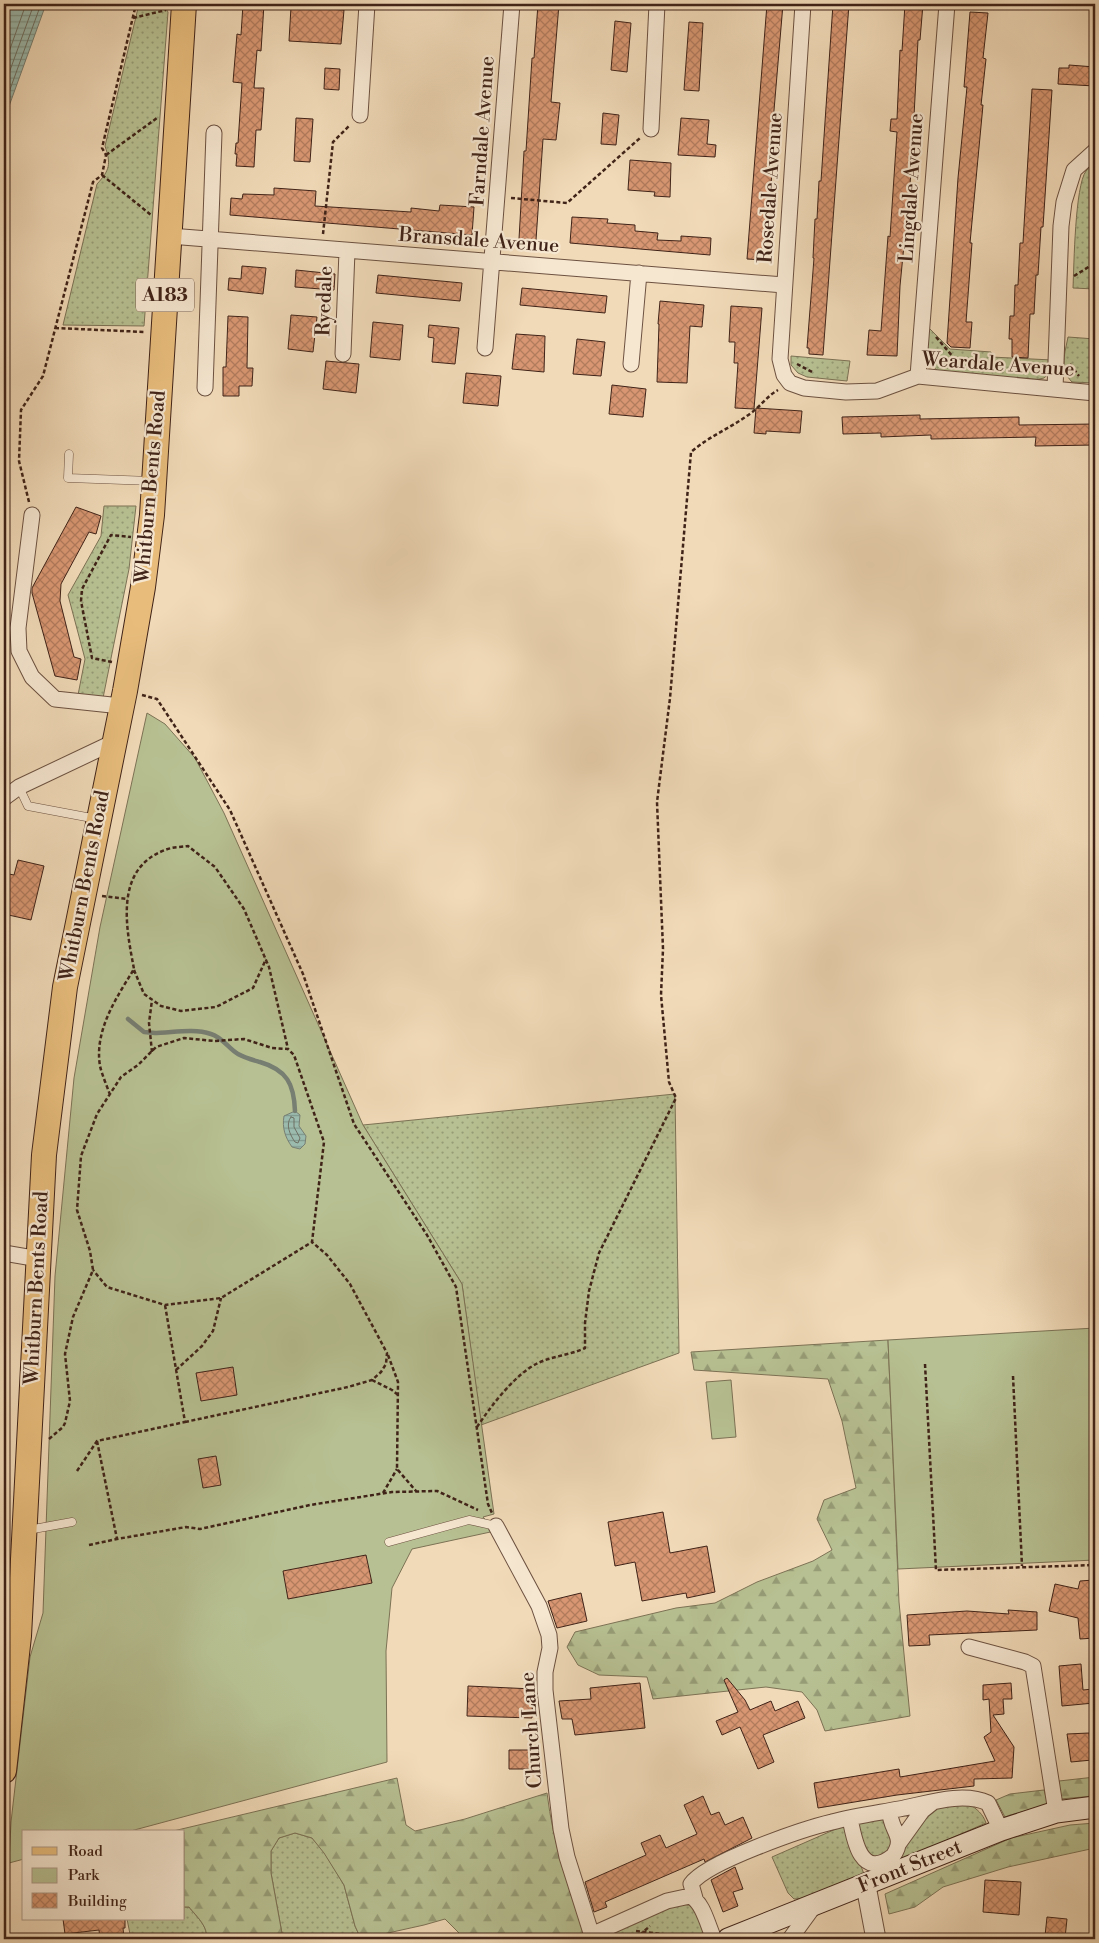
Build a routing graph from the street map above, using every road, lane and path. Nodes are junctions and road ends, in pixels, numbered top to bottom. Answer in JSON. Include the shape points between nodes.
{"nodes":[{"id":1,"x":136,"y":4,"type":"edge"},
{"id":2,"x":367,"y":4,"type":"edge"},
{"id":3,"x":512,"y":4,"type":"edge"},
{"id":4,"x":657,"y":4,"type":"edge"},
{"id":5,"x":803,"y":4,"type":"edge"},
{"id":6,"x":947,"y":4,"type":"edge"},
{"id":7,"x":179,"y":6,"type":"edge"},
{"id":8,"x":132,"y":19,"type":"junction"},
{"id":9,"x":360,"y":115,"type":"joint"},
{"id":10,"x":159,"y":117,"type":"dead end"},
{"id":11,"x":651,"y":129,"type":"joint"},
{"id":12,"x":214,"y":133,"type":"dead end"},
{"id":13,"x":1095,"y":151,"type":"edge"},
{"id":14,"x":106,"y":155,"type":"junction"},
{"id":15,"x":102,"y":175,"type":"junction"},
{"id":16,"x":498,"y":195,"type":"junction"},
{"id":17,"x":153,"y":217,"type":"dead end"},
{"id":18,"x":170,"y":236,"type":"junction"},
{"id":19,"x":210,"y":240,"type":"junction"},
{"id":20,"x":321,"y":248,"type":"junction"},
{"id":21,"x":347,"y":250,"type":"junction"},
{"id":22,"x":493,"y":262,"type":"junction"},
{"id":23,"x":1095,"y":263,"type":"edge"},
{"id":24,"x":639,"y":273,"type":"junction"},
{"id":25,"x":1059,"y":282,"type":"junction"},
{"id":26,"x":784,"y":284,"type":"junction"},
{"id":27,"x":922,"y":320,"type":"junction"},
{"id":28,"x":54,"y":328,"type":"junction"},
{"id":29,"x":146,"y":332,"type":"dead end"},
{"id":30,"x":485,"y":348,"type":"dead end"},
{"id":31,"x":343,"y":354,"type":"dead end"},
{"id":32,"x":632,"y":364,"type":"dead end"},
{"id":33,"x":918,"y":376,"type":"junction"},
{"id":34,"x":787,"y":379,"type":"junction"},
{"id":35,"x":974,"y":382,"type":"junction"},
{"id":36,"x":205,"y":388,"type":"dead end"},
{"id":37,"x":1055,"y":389,"type":"junction"},
{"id":38,"x":1095,"y":393,"type":"edge"},
{"id":39,"x":69,"y":454,"type":"dead end"},
{"id":40,"x":154,"y":481,"type":"junction"},
{"id":41,"x":32,"y":515,"type":"joint"},
{"id":42,"x":140,"y":538,"type":"dead end"},
{"id":43,"x":121,"y":664,"type":"dead end"},
{"id":44,"x":123,"y":698,"type":"junction"},
{"id":45,"x":109,"y":745,"type":"junction"},
{"id":46,"x":19,"y":787,"type":"junction"},
{"id":47,"x":4,"y":798,"type":"edge"},
{"id":48,"x":99,"y":820,"type":"junction"},
{"id":49,"x":84,"y":894,"type":"junction"},
{"id":50,"x":128,"y":899,"type":"junction"},
{"id":51,"x":266,"y":960,"type":"junction"},
{"id":52,"x":134,"y":969,"type":"junction"},
{"id":53,"x":152,"y":1000,"type":"junction"},
{"id":54,"x":288,"y":1049,"type":"junction"},
{"id":55,"x":152,"y":1052,"type":"junction"},
{"id":56,"x":110,"y":1095,"type":"junction"},
{"id":57,"x":312,"y":1242,"type":"junction"},
{"id":58,"x":4,"y":1253,"type":"edge"},
{"id":59,"x":39,"y":1259,"type":"junction"},
{"id":60,"x":93,"y":1270,"type":"junction"},
{"id":61,"x":221,"y":1298,"type":"junction"},
{"id":62,"x":165,"y":1305,"type":"junction"},
{"id":63,"x":388,"y":1353,"type":"junction"},
{"id":64,"x":925,"y":1364,"type":"dead end"},
{"id":65,"x":175,"y":1371,"type":"junction"},
{"id":66,"x":1013,"y":1376,"type":"dead end"},
{"id":67,"x":372,"y":1380,"type":"junction"},
{"id":68,"x":398,"y":1395,"type":"junction"},
{"id":69,"x":185,"y":1422,"type":"junction"},
{"id":70,"x":477,"y":1426,"type":"junction"},
{"id":71,"x":4,"y":1440,"type":"edge"},
{"id":72,"x":46,"y":1441,"type":"dead end"},
{"id":73,"x":97,"y":1441,"type":"junction"},
{"id":74,"x":397,"y":1468,"type":"junction"},
{"id":75,"x":77,"y":1471,"type":"dead end"},
{"id":76,"x":417,"y":1491,"type":"junction"},
{"id":77,"x":4,"y":1494,"type":"edge"},
{"id":78,"x":383,"y":1494,"type":"junction"},
{"id":79,"x":72,"y":1522,"type":"dead end"},
{"id":80,"x":496,"y":1526,"type":"junction"},
{"id":81,"x":24,"y":1531,"type":"junction"},
{"id":82,"x":117,"y":1539,"type":"junction"},
{"id":83,"x":389,"y":1542,"type":"dead end"},
{"id":84,"x":89,"y":1545,"type":"dead end"},
{"id":85,"x":1095,"y":1565,"type":"edge"},
{"id":86,"x":1022,"y":1567,"type":"junction"},
{"id":87,"x":11,"y":1636,"type":"edge"},
{"id":88,"x":968,"y":1647,"type":"dead end"},
{"id":89,"x":4,"y":1771,"type":"edge"},
{"id":90,"x":932,"y":1803,"type":"junction"},
{"id":91,"x":1095,"y":1807,"type":"edge"},
{"id":92,"x":890,"y":1811,"type":"junction"},
{"id":93,"x":1056,"y":1812,"type":"junction"},
{"id":94,"x":850,"y":1818,"type":"junction"},
{"id":95,"x":1002,"y":1830,"type":"junction"},
{"id":96,"x":866,"y":1860,"type":"junction"},
{"id":97,"x":887,"y":1867,"type":"junction"},
{"id":98,"x":695,"y":1898,"type":"junction"},
{"id":99,"x":814,"y":1906,"type":"junction"},
{"id":100,"x":607,"y":1928,"type":"junction"},
{"id":101,"x":592,"y":1937,"type":"edge"},
{"id":102,"x":704,"y":1939,"type":"edge"},
{"id":103,"x":714,"y":1939,"type":"edge"},
{"id":104,"x":728,"y":1939,"type":"edge"},
{"id":105,"x":790,"y":1939,"type":"edge"},
{"id":106,"x":876,"y":1939,"type":"edge"}],
"edges":[{"from":1,"to":8,"type":"path"},
{"from":2,"to":9,"type":"street"},
{"from":3,"to":16,"type":"street","name":"Farndale Avenue"},
{"from":4,"to":11,"type":"street"},
{"from":5,"to":26,"type":"street","name":"Rosedale Avenue"},
{"from":6,"to":27,"type":"street","name":"Lingdale Avenue"},
{"from":7,"to":8,"type":"path"},
{"from":7,"to":18,"type":"main road","name":"Whitburn Bents Road","number":"A183"},
{"from":8,"to":14,"type":"path","via":[[102,148]]},
{"from":9,"to":20,"type":"path","via":[[333,142]]},
{"from":10,"to":14,"type":"path"},
{"from":11,"to":16,"type":"path","via":[[568,204]]},
{"from":12,"to":19,"type":"street"},
{"from":13,"to":25,"type":"street","via":[[1074,170],[1064,202]]},
{"from":14,"to":15,"type":"path"},
{"from":15,"to":17,"type":"path"},
{"from":15,"to":28,"type":"path","via":[[93,182]]},
{"from":16,"to":22,"type":"street","name":"Farndale Avenue"},
{"from":18,"to":19,"type":"street","name":"Bransdale Avenue"},
{"from":18,"to":40,"type":"main road","name":"Whitburn Bents Road","number":"A183"},
{"from":19,"to":20,"type":"street","name":"Bransdale Avenue"},
{"from":19,"to":36,"type":"street"},
{"from":20,"to":21,"type":"street","name":"Bransdale Avenue"},
{"from":21,"to":22,"type":"street","name":"Bransdale Avenue"},
{"from":21,"to":31,"type":"street","name":"Ryedale"},
{"from":22,"to":24,"type":"street","name":"Bransdale Avenue"},
{"from":22,"to":30,"type":"street","name":"Farndale Avenue"},
{"from":23,"to":25,"type":"path"},
{"from":24,"to":26,"type":"street","name":"Bransdale Avenue"},
{"from":24,"to":32,"type":"street"},
{"from":25,"to":37,"type":"street"},
{"from":26,"to":34,"type":"street","name":"Rosedale Avenue","via":[[780,359]]},
{"from":27,"to":33,"type":"street","name":"Lingdale Avenue"},
{"from":27,"to":35,"type":"path"},
{"from":28,"to":29,"type":"path"},
{"from":28,"to":41,"type":"path","via":[[44,376],[21,410],[18,461]]},
{"from":33,"to":34,"type":"street","name":"Weardale Avenue","via":[[877,391],[846,392],[804,388]]},
{"from":33,"to":35,"type":"street","name":"Weardale Avenue"},
{"from":34,"to":70,"type":"path","via":[[752,413],[691,452],[658,802],[663,949],[661,995],[670,1082],[676,1098],[599,1253],[589,1291],[585,1348],[538,1363],[518,1376]]},
{"from":35,"to":37,"type":"street","name":"Weardale Avenue"},
{"from":37,"to":38,"type":"street","name":"Weardale Avenue"},
{"from":39,"to":40,"type":"lane","via":[[68,478]]},
{"from":40,"to":44,"type":"main road","name":"Whitburn Bents Road","number":"A183","via":[[142,587]]},
{"from":41,"to":44,"type":"street","via":[[18,628],[19,651],[32,677],[55,699]]},
{"from":42,"to":43,"type":"path","via":[[111,535],[82,589],[81,601],[92,658]]},
{"from":44,"to":45,"type":"main road","name":"Whitburn Bents Road","number":"A183"},
{"from":44,"to":70,"type":"path","via":[[157,699],[230,810],[303,974],[354,1124],[427,1235],[456,1287]]},
{"from":45,"to":46,"type":"street"},
{"from":45,"to":48,"type":"main road","name":"Whitburn Bents Road","number":"A183"},
{"from":46,"to":47,"type":"street"},
{"from":46,"to":48,"type":"lane","via":[[28,806]]},
{"from":48,"to":49,"type":"main road","name":"Whitburn Bents Road","number":"A183"},
{"from":49,"to":50,"type":"path"},
{"from":49,"to":59,"type":"main road","name":"Whitburn Bents Road","number":"A183","via":[[62,1007],[44,1155]]},
{"from":50,"to":51,"type":"path","via":[[128,889],[143,862],[166,849],[188,846],[215,867],[244,909]]},
{"from":50,"to":52,"type":"path","via":[[126,928]]},
{"from":51,"to":53,"type":"path","via":[[253,988],[216,1007],[181,1011],[160,1006]]},
{"from":51,"to":54,"type":"path"},
{"from":52,"to":53,"type":"path","via":[[144,994]]},
{"from":52,"to":56,"type":"path","via":[[114,1001],[100,1035],[100,1065]]},
{"from":53,"to":55,"type":"path","via":[[149,1030]]},
{"from":54,"to":55,"type":"path","via":[[272,1048],[244,1039],[184,1038]]},
{"from":54,"to":57,"type":"path","via":[[294,1056],[324,1142]]},
{"from":55,"to":56,"type":"path","via":[[121,1077]]},
{"from":56,"to":60,"type":"path","via":[[97,1114],[80,1156],[78,1210]]},
{"from":57,"to":61,"type":"path"},
{"from":57,"to":63,"type":"path","via":[[350,1284]]},
{"from":58,"to":59,"type":"street"},
{"from":59,"to":81,"type":"main road","name":"Whitburn Bents Road","number":"A183"},
{"from":60,"to":62,"type":"path","via":[[107,1288]]},
{"from":60,"to":72,"type":"path","via":[[73,1317],[65,1354],[70,1401],[65,1423]]},
{"from":61,"to":62,"type":"path"},
{"from":61,"to":65,"type":"path","via":[[213,1331],[192,1357]]},
{"from":62,"to":65,"type":"path"},
{"from":63,"to":67,"type":"path","via":[[386,1364]]},
{"from":63,"to":68,"type":"path","via":[[398,1382]]},
{"from":64,"to":86,"type":"path","via":[[936,1570]]},
{"from":65,"to":69,"type":"path"},
{"from":66,"to":86,"type":"path"},
{"from":67,"to":68,"type":"path"},
{"from":67,"to":69,"type":"path"},
{"from":68,"to":74,"type":"path"},
{"from":69,"to":73,"type":"path"},
{"from":70,"to":80,"type":"path","via":[[488,1504]]},
{"from":71,"to":77,"type":"path"},
{"from":73,"to":75,"type":"path"},
{"from":73,"to":82,"type":"path"},
{"from":74,"to":76,"type":"path"},
{"from":74,"to":78,"type":"path"},
{"from":76,"to":78,"type":"path"},
{"from":76,"to":80,"type":"path","via":[[437,1491],[475,1508]]},
{"from":78,"to":82,"type":"path","via":[[310,1505],[200,1529],[186,1527]]},
{"from":79,"to":81,"type":"lane"},
{"from":80,"to":83,"type":"lane","via":[[469,1520]]},
{"from":80,"to":101,"type":"street","name":"Church Lane","via":[[539,1606],[549,1634],[545,1690],[562,1829],[567,1857]]},
{"from":81,"to":87,"type":"main road","name":"Whitburn Bents Road","number":"A183"},
{"from":82,"to":84,"type":"path"},
{"from":85,"to":86,"type":"path"},
{"from":87,"to":89,"type":"main road","name":"Whitburn Bents Road","number":"A183"},
{"from":88,"to":93,"type":"street","via":[[1032,1666]]},
{"from":90,"to":92,"type":"street"},
{"from":90,"to":95,"type":"street","via":[[950,1799],[982,1800],[988,1803]]},
{"from":90,"to":97,"type":"street","via":[[922,1811]]},
{"from":91,"to":93,"type":"main road","name":"Front Street"},
{"from":92,"to":94,"type":"street"},
{"from":92,"to":97,"type":"street","via":[[891,1822],[898,1835]]},
{"from":93,"to":95,"type":"main road","name":"Front Street"},
{"from":94,"to":96,"type":"street","via":[[857,1850]]},
{"from":94,"to":98,"type":"street","via":[[799,1832],[709,1868],[691,1884]]},
{"from":95,"to":97,"type":"main road","name":"Front Street"},
{"from":96,"to":97,"type":"street"},
{"from":96,"to":97,"type":"street","via":[[874,1867]]},
{"from":97,"to":99,"type":"main road","name":"Front Street"},
{"from":97,"to":106,"type":"street"},
{"from":98,"to":100,"type":"street","via":[[682,1896],[667,1901]]},
{"from":98,"to":103,"type":"street"},
{"from":99,"to":104,"type":"main road","name":"Front Street"},
{"from":99,"to":105,"type":"street"},
{"from":100,"to":101,"type":"street"},
{"from":100,"to":102,"type":"path"}]}
